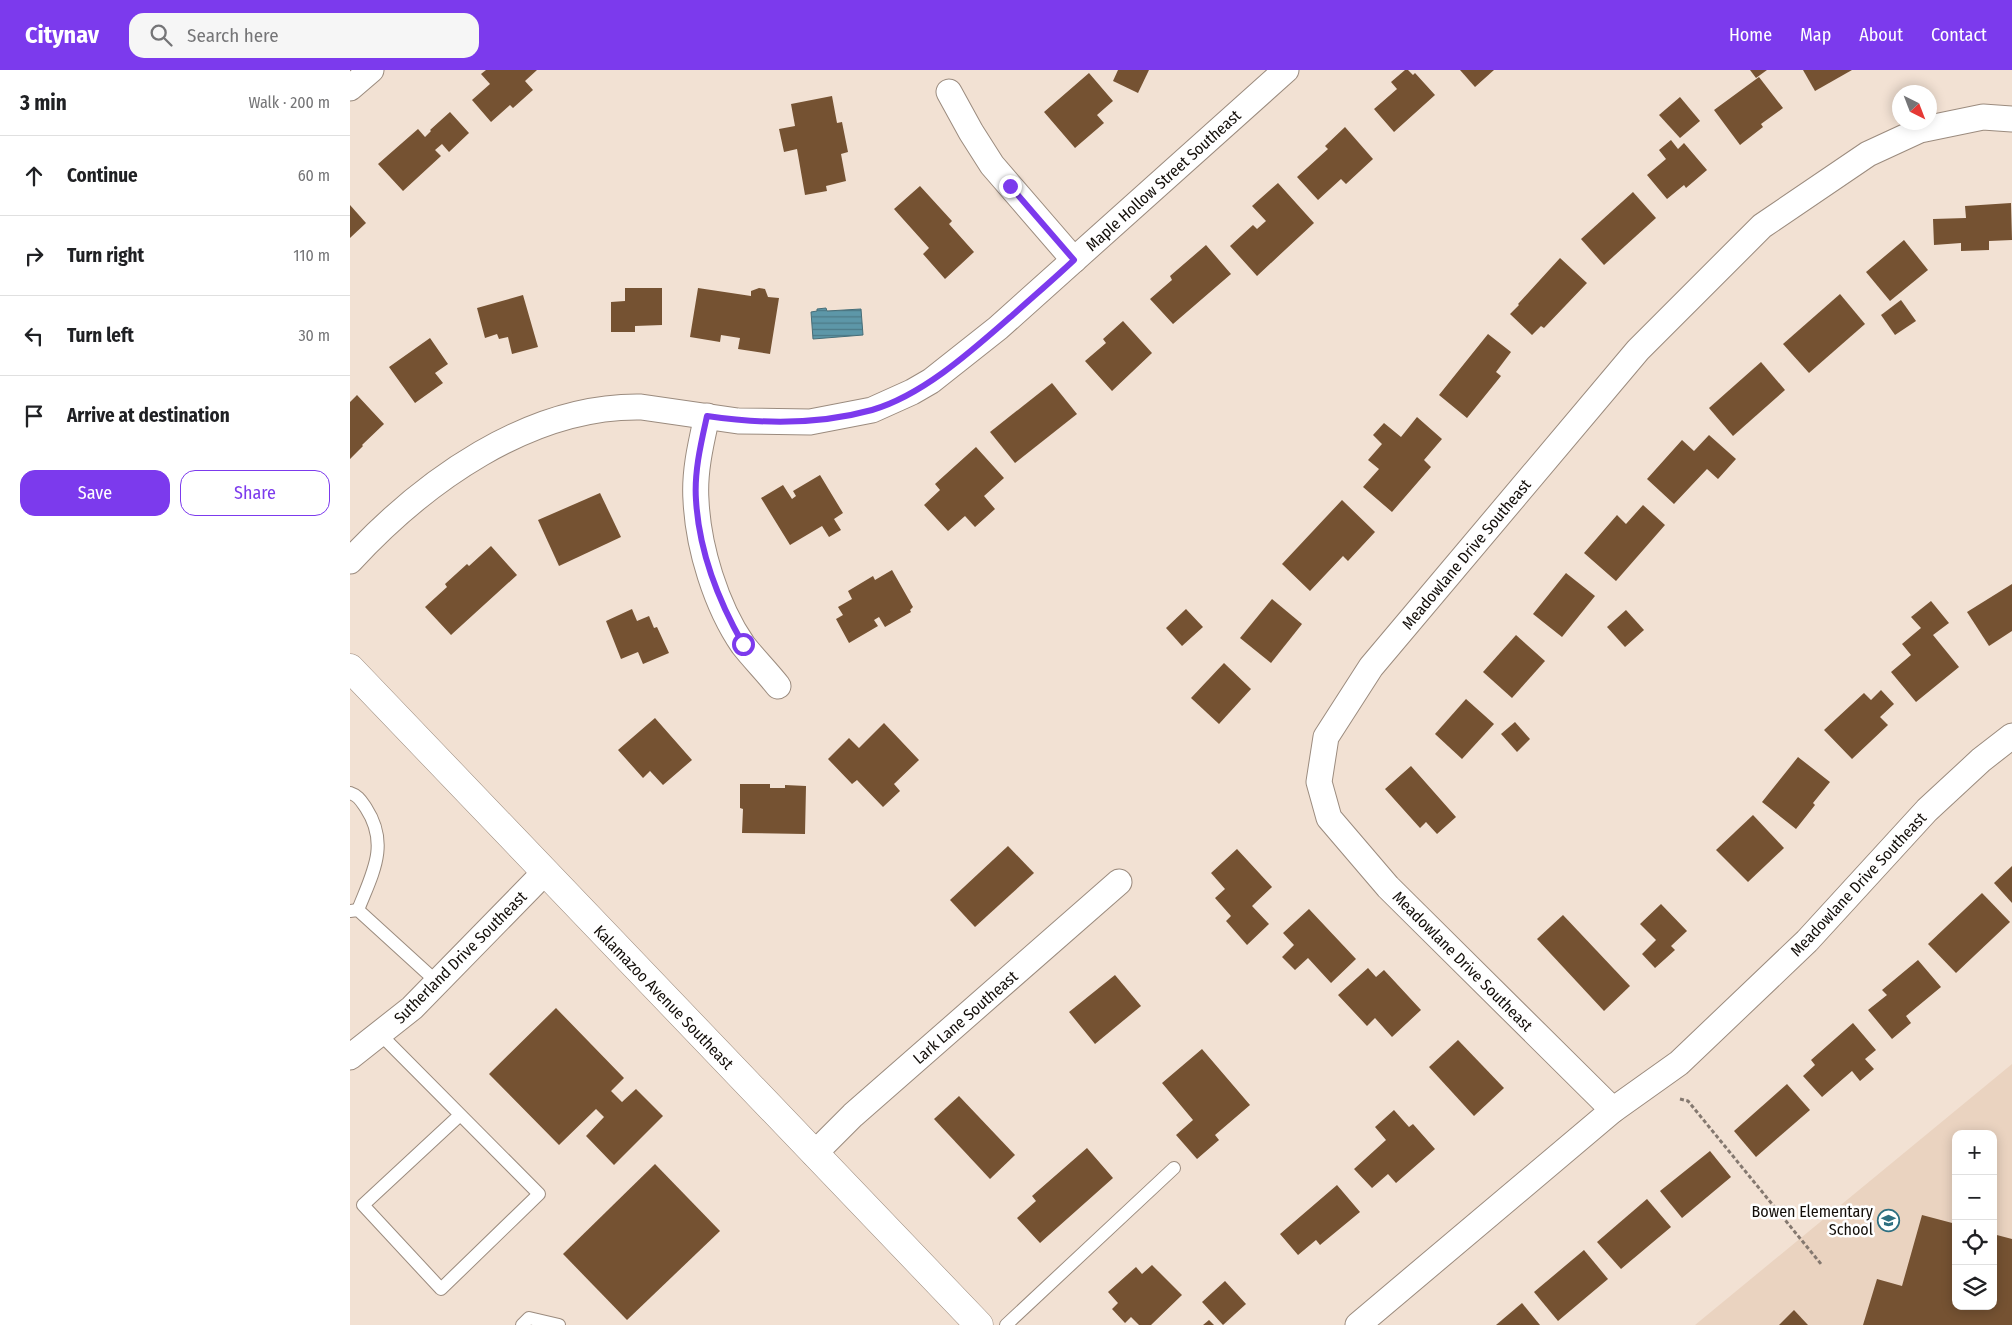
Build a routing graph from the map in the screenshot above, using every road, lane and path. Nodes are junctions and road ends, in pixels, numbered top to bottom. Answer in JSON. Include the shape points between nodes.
{"nodes":[{"id":1,"x":371,"y":70,"type":"edge"},
{"id":2,"x":1286,"y":70,"type":"edge"},
{"id":3,"x":350,"y":88,"type":"edge"},
{"id":4,"x":949,"y":92,"type":"dead end"},
{"id":5,"x":2012,"y":119,"type":"edge"},
{"id":6,"x":1074,"y":260,"type":"junction"},
{"id":7,"x":707,"y":416,"type":"junction"},
{"id":8,"x":350,"y":561,"type":"edge"},
{"id":9,"x":350,"y":668,"type":"edge"},
{"id":10,"x":778,"y":686,"type":"dead end"},
{"id":11,"x":2012,"y":736,"type":"edge"},
{"id":12,"x":350,"y":793,"type":"edge"},
{"id":13,"x":544,"y":873,"type":"junction"},
{"id":14,"x":1119,"y":882,"type":"dead end"},
{"id":15,"x":354,"y":911,"type":"edge"},
{"id":16,"x":437,"y":982,"type":"junction"},
{"id":17,"x":380,"y":1034,"type":"junction"},
{"id":18,"x":350,"y":1056,"type":"edge"},
{"id":19,"x":1680,"y":1100,"type":"dead end"},
{"id":20,"x":1614,"y":1110,"type":"junction"},
{"id":21,"x":460,"y":1115,"type":"junction"},
{"id":22,"x":814,"y":1154,"type":"junction"},
{"id":23,"x":1174,"y":1168,"type":"dead end"},
{"id":24,"x":1821,"y":1264,"type":"dead end"},
{"id":25,"x":522,"y":1325,"type":"edge"},
{"id":26,"x":559,"y":1325,"type":"edge"},
{"id":27,"x":979,"y":1325,"type":"edge"},
{"id":28,"x":1006,"y":1325,"type":"edge"},
{"id":29,"x":1358,"y":1325,"type":"edge"}],
"edges":[{"from":1,"to":3,"type":"street"},
{"from":2,"to":6,"type":"street","name":"Maple Hollow Street Southeast"},
{"from":4,"to":6,"type":"street","via":[[992,165]]},
{"from":5,"to":20,"type":"street","name":"Meadowlane Drive Southeast","via":[[1983,117],[1920,130],[1868,154],[1762,226],[1638,350],[1372,667],[1326,737],[1319,782],[1329,818],[1388,887]]},
{"from":6,"to":7,"type":"street","name":"Maple Hollow Street Southeast","via":[[998,328],[931,381],[872,410],[810,422],[738,421]]},
{"from":7,"to":8,"type":"street","name":"Maple Hollow Street Southeast","via":[[628,407],[580,414],[525,431],[482,452],[422,495],[369,540]]},
{"from":7,"to":10,"type":"street","via":[[700,448],[696,499],[705,558],[726,614],[743,644]]},
{"from":9,"to":13,"type":"main road","name":"Kalamazoo Avenue Southeast"},
{"from":11,"to":20,"type":"street","name":"Meadowlane Drive Southeast","via":[[1927,810],[1808,941],[1679,1063]]},
{"from":12,"to":15,"type":"lane","via":[[358,796],[375,822],[378,858]]},
{"from":13,"to":16,"type":"street","name":"Sutherland Drive Southeast"},
{"from":13,"to":22,"type":"main road","name":"Kalamazoo Avenue Southeast"},
{"from":14,"to":22,"type":"street","name":"Lark Lane Southeast"},
{"from":15,"to":16,"type":"lane"},
{"from":16,"to":17,"type":"street","name":"Sutherland Drive Southeast"},
{"from":17,"to":18,"type":"street","name":"Sutherland Drive Southeast"},
{"from":17,"to":21,"type":"lane"},
{"from":19,"to":24,"type":"path","via":[[1688,1101]]},
{"from":20,"to":29,"type":"street","name":"Meadowlane Drive Southeast"},
{"from":21,"to":21,"type":"lane","via":[[539,1194],[441,1289],[363,1204]]},
{"from":22,"to":27,"type":"main road","name":"Kalamazoo Avenue Southeast"},
{"from":23,"to":28,"type":"lane"},
{"from":25,"to":26,"type":"lane","via":[[529,1318]]}]}
